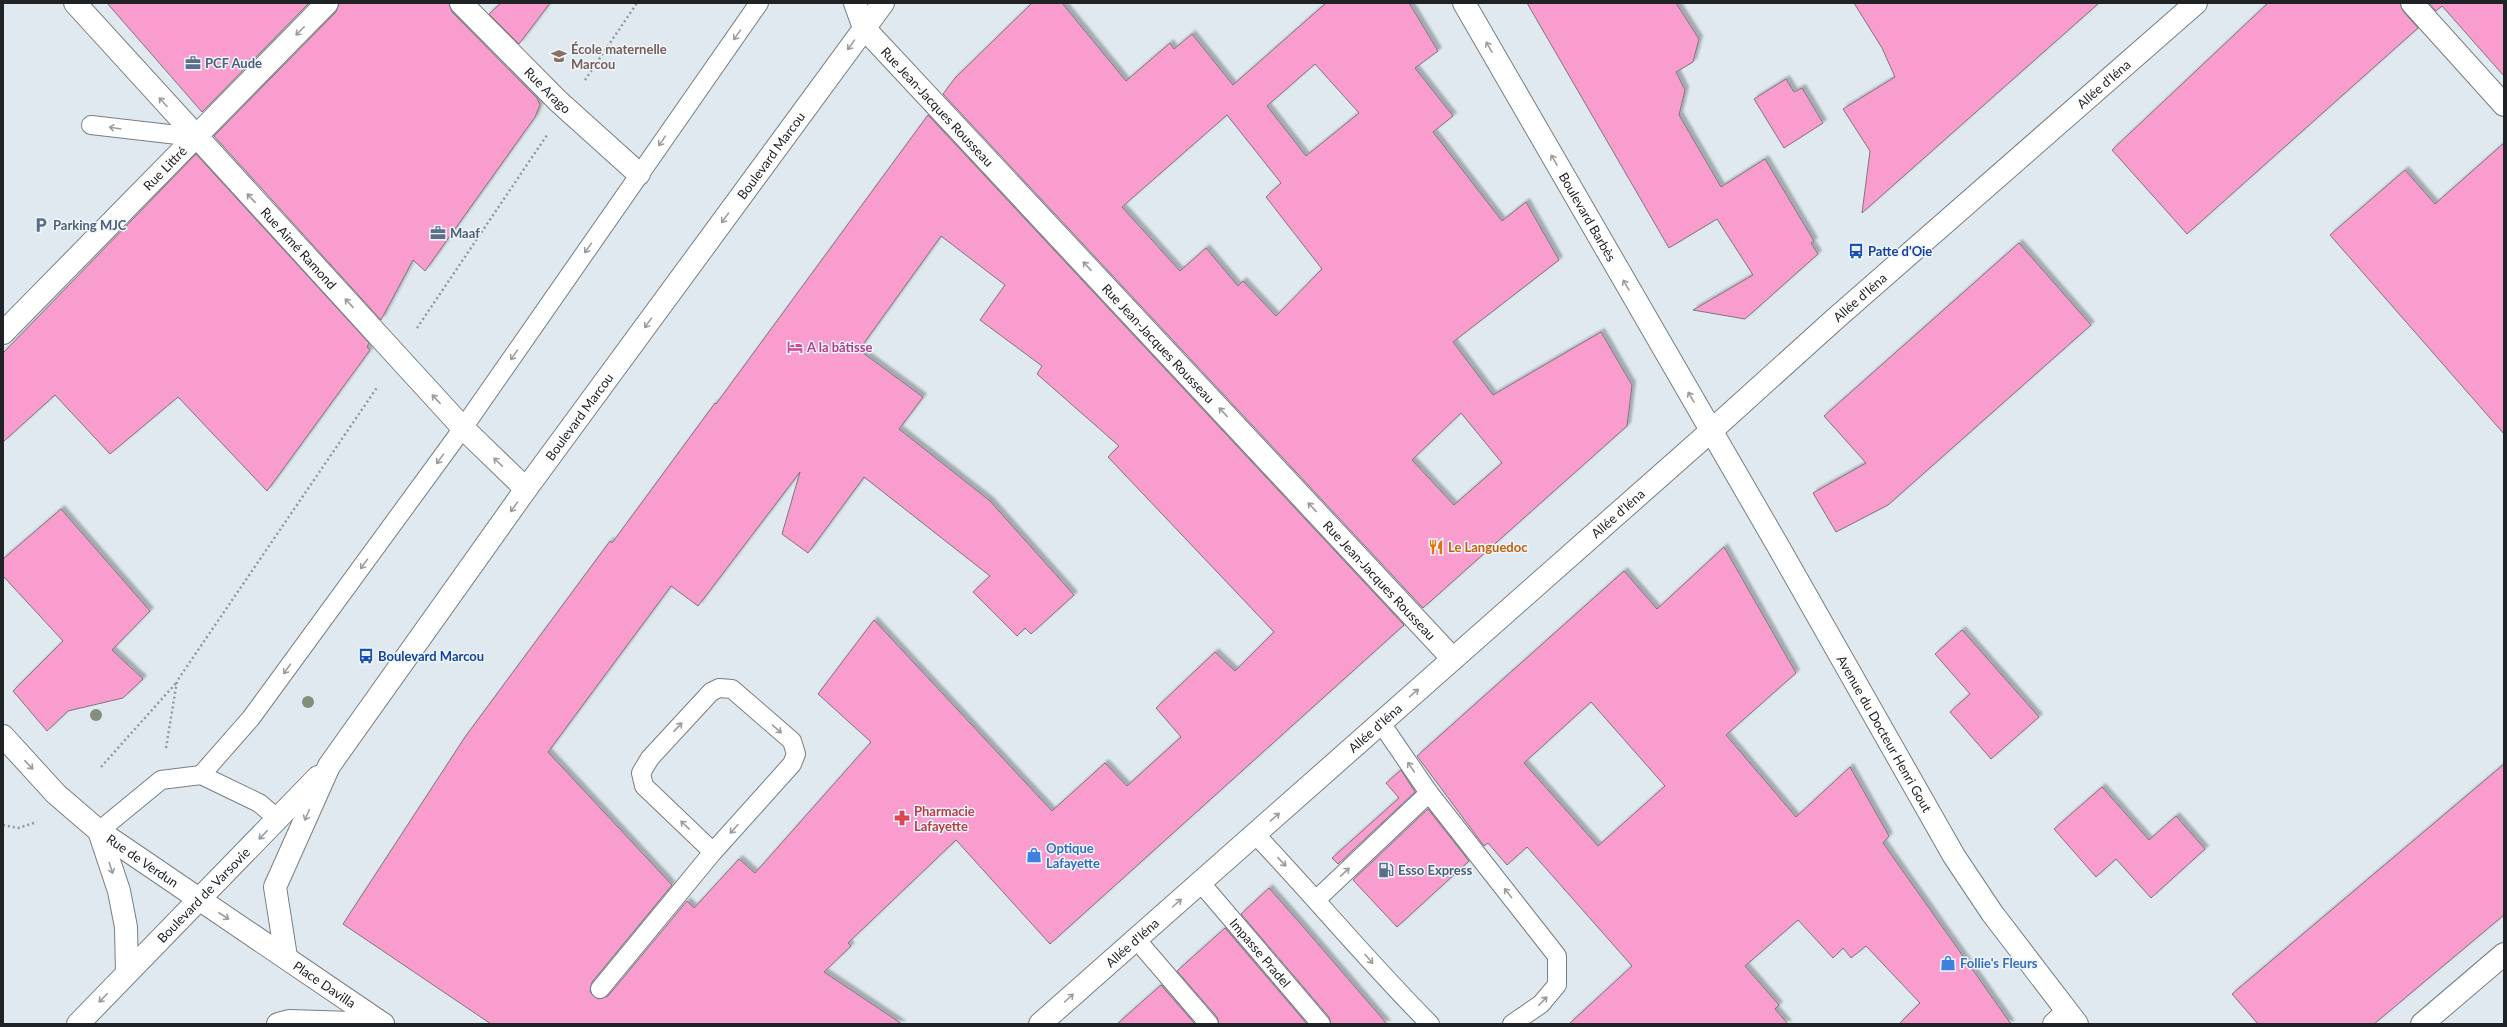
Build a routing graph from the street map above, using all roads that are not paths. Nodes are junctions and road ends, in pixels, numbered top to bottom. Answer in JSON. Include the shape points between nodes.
{"nodes":[{"id":1,"x":75,"y":3,"type":"edge"},
{"id":2,"x":327,"y":3,"type":"edge"},
{"id":3,"x":461,"y":3,"type":"edge"},
{"id":4,"x":759,"y":3,"type":"edge"},
{"id":5,"x":854,"y":3,"type":"edge"},
{"id":6,"x":883,"y":3,"type":"edge"},
{"id":7,"x":1464,"y":3,"type":"edge"},
{"id":8,"x":2196,"y":3,"type":"edge"},
{"id":9,"x":2412,"y":3,"type":"edge"},
{"id":10,"x":864,"y":28,"type":"junction"},
{"id":11,"x":2504,"y":105,"type":"edge"},
{"id":12,"x":91,"y":125,"type":"dead end"},
{"id":13,"x":195,"y":137,"type":"junction"},
{"id":14,"x":639,"y":174,"type":"junction"},
{"id":15,"x":3,"y":333,"type":"edge"},
{"id":16,"x":463,"y":428,"type":"junction"},
{"id":17,"x":1711,"y":431,"type":"junction"},
{"id":18,"x":526,"y":489,"type":"junction"},
{"id":19,"x":1453,"y":659,"type":"junction"},
{"id":20,"x":1381,"y":723,"type":"junction"},
{"id":21,"x":3,"y":736,"type":"edge"},
{"id":22,"x":329,"y":766,"type":"junction"},
{"id":23,"x":201,"y":775,"type":"junction"},
{"id":24,"x":1429,"y":793,"type":"junction"},
{"id":25,"x":278,"y":819,"type":"junction"},
{"id":26,"x":99,"y":831,"type":"junction"},
{"id":27,"x":1255,"y":834,"type":"junction"},
{"id":28,"x":713,"y":852,"type":"junction"},
{"id":29,"x":1200,"y":882,"type":"junction"},
{"id":30,"x":198,"y":899,"type":"junction"},
{"id":31,"x":1317,"y":899,"type":"junction"},
{"id":32,"x":1136,"y":939,"type":"junction"},
{"id":33,"x":2504,"y":954,"type":"edge"},
{"id":34,"x":286,"y":957,"type":"junction"},
{"id":35,"x":127,"y":973,"type":"junction"},
{"id":36,"x":600,"y":988,"type":"dead end"},
{"id":37,"x":2066,"y":1020,"type":"edge"},
{"id":38,"x":78,"y":1024,"type":"edge"},
{"id":39,"x":278,"y":1024,"type":"edge"},
{"id":40,"x":383,"y":1024,"type":"edge"},
{"id":41,"x":1040,"y":1024,"type":"edge"},
{"id":42,"x":1210,"y":1024,"type":"edge"},
{"id":43,"x":1321,"y":1024,"type":"edge"},
{"id":44,"x":1430,"y":1024,"type":"edge"},
{"id":45,"x":1512,"y":1024,"type":"edge"},
{"id":46,"x":2422,"y":1024,"type":"edge"}],
"edges":[{"from":13,"to":1,"type":"street","name":"Rue Aimé Ramond","one_way":true},
{"from":2,"to":13,"type":"street","name":"Rue Littré","one_way":true},
{"from":3,"to":14,"type":"street","name":"Rue Arago","via":[[558,101]]},
{"from":4,"to":14,"type":"lane","one_way":true},
{"from":5,"to":10,"type":"street"},
{"from":6,"to":10,"type":"street","name":"Boulevard Marcou"},
{"from":17,"to":7,"type":"street","name":"Boulevard Barbès","one_way":true},
{"from":8,"to":17,"type":"street","name":"Allée d'Iéna","via":[[1835,318]]},
{"from":9,"to":11,"type":"street"},
{"from":10,"to":18,"type":"street","name":"Boulevard Marcou","one_way":true},
{"from":19,"to":10,"type":"street","name":"Rue Jean-Jacques Rousseau","one_way":true},
{"from":13,"to":12,"type":"lane","one_way":true},
{"from":13,"to":15,"type":"street","name":"Rue Littré"},
{"from":16,"to":13,"type":"street","name":"Rue Aimé Ramond","one_way":true},
{"from":14,"to":16,"type":"lane","one_way":true},
{"from":18,"to":16,"type":"street","name":"Rue Aimé Ramond","one_way":true},
{"from":16,"to":23,"type":"lane","one_way":true,"via":[[252,718]]},
{"from":17,"to":19,"type":"street","name":"Allée d'Iéna"},
{"from":17,"to":37,"type":"street","name":"Avenue du Docteur Henri Gout","via":[[1954,856]]},
{"from":18,"to":22,"type":"street","name":"Boulevard Marcou","one_way":true},
{"from":20,"to":19,"type":"street","name":"Allée d'Iéna","one_way":true},
{"from":24,"to":20,"type":"lane","one_way":true},
{"from":27,"to":20,"type":"street","name":"Allée d'Iéna","one_way":true},
{"from":21,"to":26,"type":"street","name":"Rue de Verdun","one_way":true,"via":[[56,794]]},
{"from":22,"to":25,"type":"street","name":"Boulevard de Varsovie"},
{"from":22,"to":34,"type":"street","name":"Boulevard Marcou","one_way":true,"via":[[275,887]]},
{"from":23,"to":25,"type":"lane","via":[[259,803]]},
{"from":23,"to":26,"type":"lane","via":[[161,780]]},
{"from":31,"to":24,"type":"lane","one_way":true},
{"from":45,"to":24,"type":"lane","one_way":true,"via":[[1541,1004],[1557,985],[1557,956]]},
{"from":25,"to":30,"type":"street","name":"Boulevard de Varsovie","one_way":true},
{"from":26,"to":30,"type":"street","name":"Rue de Verdun"},
{"from":26,"to":35,"type":"street","name":"Rue de Verdun","one_way":true,"via":[[119,891],[126,927]]},
{"from":27,"to":29,"type":"street","name":"Allée d'Iéna"},
{"from":27,"to":31,"type":"lane","one_way":true},
{"from":28,"to":28,"type":"lane","one_way":true,"via":[[644,786],[640,773],[655,752],[711,692],[719,688],[732,689],[792,741],[796,754],[792,764]]},
{"from":28,"to":36,"type":"lane"},
{"from":32,"to":29,"type":"street","name":"Allée d'Iéna","one_way":true},
{"from":29,"to":43,"type":"lane","name":"Impasse Pradel"},
{"from":30,"to":34,"type":"street","name":"Rue de Verdun","one_way":true},
{"from":30,"to":35,"type":"street","name":"Boulevard de Varsovie"},
{"from":31,"to":44,"type":"lane","one_way":true,"via":[[1395,989]]},
{"from":41,"to":32,"type":"street","name":"Allée d'Iéna","one_way":true},
{"from":32,"to":42,"type":"lane"},
{"from":33,"to":46,"type":"street"},
{"from":34,"to":40,"type":"street","name":"Place Davilla"},
{"from":35,"to":38,"type":"street","name":"Boulevard de Varsovie","one_way":true},
{"from":39,"to":40,"type":"street","via":[[289,1021]]}]}
